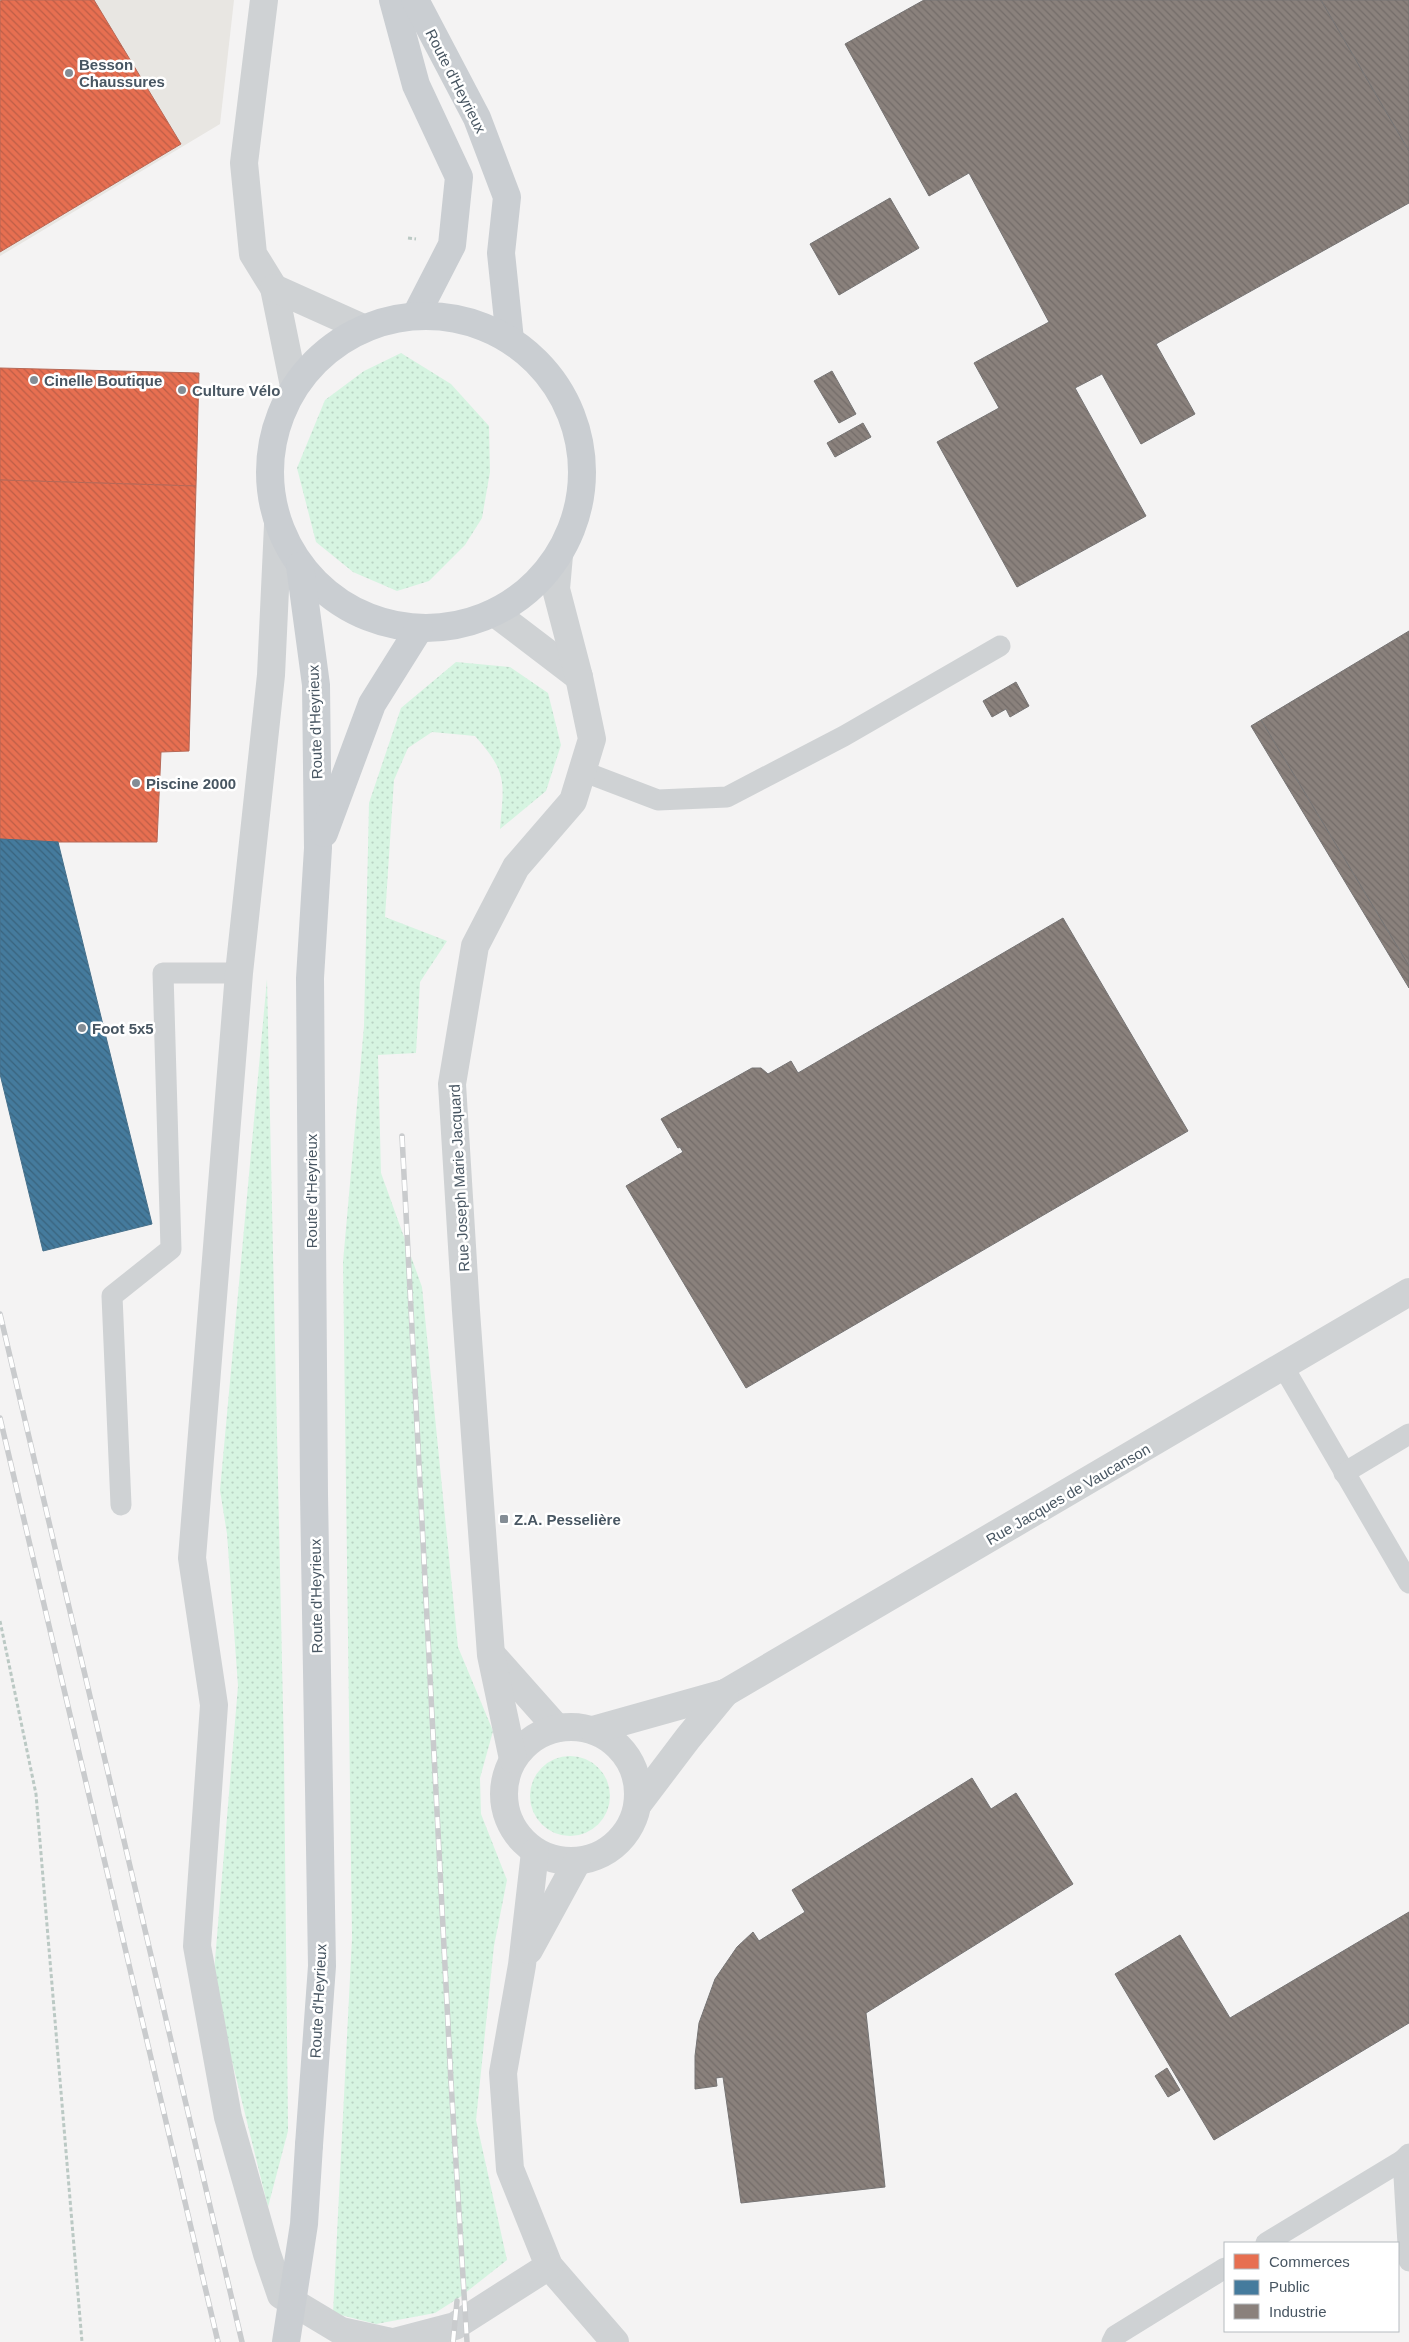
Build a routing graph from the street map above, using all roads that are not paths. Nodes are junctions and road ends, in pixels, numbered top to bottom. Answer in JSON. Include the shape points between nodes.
{"nodes":[{"id":1,"x":264,"y":0,"type":"edge"},
{"id":2,"x":393,"y":0,"type":"edge"},
{"id":3,"x":415,"y":0,"type":"edge"},
{"id":4,"x":274,"y":288,"type":"junction"},
{"id":5,"x":416,"y":315,"type":"junction"},
{"id":6,"x":363,"y":328,"type":"junction"},
{"id":7,"x":510,"y":340,"type":"junction"},
{"id":8,"x":294,"y":386,"type":"junction"},
{"id":9,"x":278,"y":525,"type":"junction"},
{"id":10,"x":559,"y":555,"type":"junction"},
{"id":11,"x":300,"y":566,"type":"junction"},
{"id":12,"x":495,"y":614,"type":"junction"},
{"id":13,"x":419,"y":629,"type":"junction"},
{"id":14,"x":1000,"y":646,"type":"dead end"},
{"id":15,"x":579,"y":678,"type":"junction"},
{"id":16,"x":582,"y":771,"type":"junction"},
{"id":17,"x":318,"y":848,"type":"junction"},
{"id":18,"x":239,"y":973,"type":"junction"},
{"id":19,"x":1409,"y":1292,"type":"edge"},
{"id":20,"x":1284,"y":1368,"type":"junction"},
{"id":21,"x":1409,"y":1434,"type":"edge"},
{"id":22,"x":1344,"y":1473,"type":"junction"},
{"id":23,"x":121,"y":1505,"type":"dead end"},
{"id":24,"x":1409,"y":1583,"type":"edge"},
{"id":25,"x":491,"y":1655,"type":"junction"},
{"id":26,"x":725,"y":1693,"type":"junction"},
{"id":27,"x":557,"y":1728,"type":"junction"},
{"id":28,"x":593,"y":1730,"type":"junction"},
{"id":29,"x":513,"y":1759,"type":"junction"},
{"id":30,"x":638,"y":1804,"type":"junction"},
{"id":31,"x":535,"y":1852,"type":"junction"},
{"id":32,"x":577,"y":1862,"type":"junction"},
{"id":33,"x":522,"y":1965,"type":"junction"},
{"id":34,"x":1406,"y":2157,"type":"edge"},
{"id":35,"x":1268,"y":2242,"type":"edge"},
{"id":36,"x":1409,"y":2261,"type":"edge"},
{"id":37,"x":549,"y":2266,"type":"junction"},
{"id":38,"x":1224,"y":2269,"type":"edge"},
{"id":39,"x":286,"y":2342,"type":"edge"},
{"id":40,"x":393,"y":2342,"type":"edge"},
{"id":41,"x":615,"y":2342,"type":"edge"},
{"id":42,"x":1112,"y":2342,"type":"edge"}],
"edges":[{"from":1,"to":4,"type":"street","via":[[244,163],[253,254]]},
{"from":2,"to":5,"type":"main road","name":"Route d'Heyrieux","via":[[416,85],[459,177],[452,245]]},
{"from":3,"to":7,"type":"main road","name":"Route d'Heyrieux","via":[[477,118],[507,196],[501,253]]},
{"from":4,"to":6,"type":"street"},
{"from":4,"to":8,"type":"street"},
{"from":5,"to":6,"type":"main road","via":[[389,318]]},
{"from":5,"to":7,"type":"main road","via":[[465,320]]},
{"from":6,"to":8,"type":"main road","via":[[324,352]]},
{"from":7,"to":10,"type":"main road","via":[[547,372],[572,414],[583,462],[578,510]]},
{"from":8,"to":9,"type":"main road","via":[[274,430],[270,459],[268,478]]},
{"from":9,"to":11,"type":"main road"},
{"from":9,"to":18,"type":"street","via":[[271,675]]},
{"from":10,"to":12,"type":"main road","via":[[531,589]]},
{"from":10,"to":15,"type":"street","name":"Rue Joseph Marie Jacquard","via":[[556,589]]},
{"from":11,"to":13,"type":"main road","via":[[333,599],[374,620]]},
{"from":11,"to":17,"type":"main road","name":"Route d'Heyrieux","via":[[316,684]]},
{"from":12,"to":13,"type":"main road","via":[[458,626]]},
{"from":12,"to":15,"type":"street"},
{"from":13,"to":17,"type":"main road","name":"Route d'Heyrieux","via":[[372,704]]},
{"from":14,"to":16,"type":"lane","via":[[844,736],[727,797],[658,800]]},
{"from":15,"to":16,"type":"street","name":"Rue Joseph Marie Jacquard","via":[[592,739]]},
{"from":16,"to":25,"type":"street","name":"Rue Joseph Marie Jacquard","via":[[573,801],[516,867],[474,946],[452,1084]]},
{"from":17,"to":39,"type":"main road","name":"Route d'Heyrieux","bridge":true,"via":[[310,978],[322,1966],[304,2224]]},
{"from":18,"to":23,"type":"lane","via":[[163,974],[171,1249],[112,1296]]},
{"from":18,"to":40,"type":"street","via":[[192,1558],[214,1705],[197,1946],[228,2118],[281,2295],[341,2331]]},
{"from":19,"to":20,"type":"street","name":"Rue Jacques de Vaucanson"},
{"from":20,"to":22,"type":"lane"},
{"from":20,"to":26,"type":"street","name":"Rue Jacques de Vaucanson"},
{"from":21,"to":22,"type":"lane"},
{"from":22,"to":24,"type":"lane"},
{"from":25,"to":27,"type":"street"},
{"from":25,"to":29,"type":"street","name":"Rue Joseph Marie Jacquard"},
{"from":26,"to":28,"type":"street","name":"Rue Jacques de Vaucanson"},
{"from":26,"to":30,"type":"street","name":"Rue Jacques de Vaucanson"},
{"from":27,"to":28,"type":"street","via":[[574,1726]]},
{"from":27,"to":29,"type":"street","via":[[539,1734]]},
{"from":28,"to":30,"type":"street","via":[[614,1741],[629,1758],[637,1780]]},
{"from":29,"to":31,"type":"street","via":[[505,1779],[503,1800],[516,1832]]},
{"from":30,"to":32,"type":"street","via":[[632,1826],[618,1844],[599,1856]]},
{"from":31,"to":32,"type":"street","via":[[555,1861]]},
{"from":31,"to":33,"type":"street"},
{"from":32,"to":33,"type":"street"},
{"from":33,"to":37,"type":"street","via":[[503,2073],[510,2169]]},
{"from":34,"to":35,"type":"lane"},
{"from":34,"to":36,"type":"lane"},
{"from":37,"to":40,"type":"street","via":[[455,2326]]},
{"from":37,"to":41,"type":"street"},
{"from":38,"to":42,"type":"lane","via":[[1115,2336]]}]}
